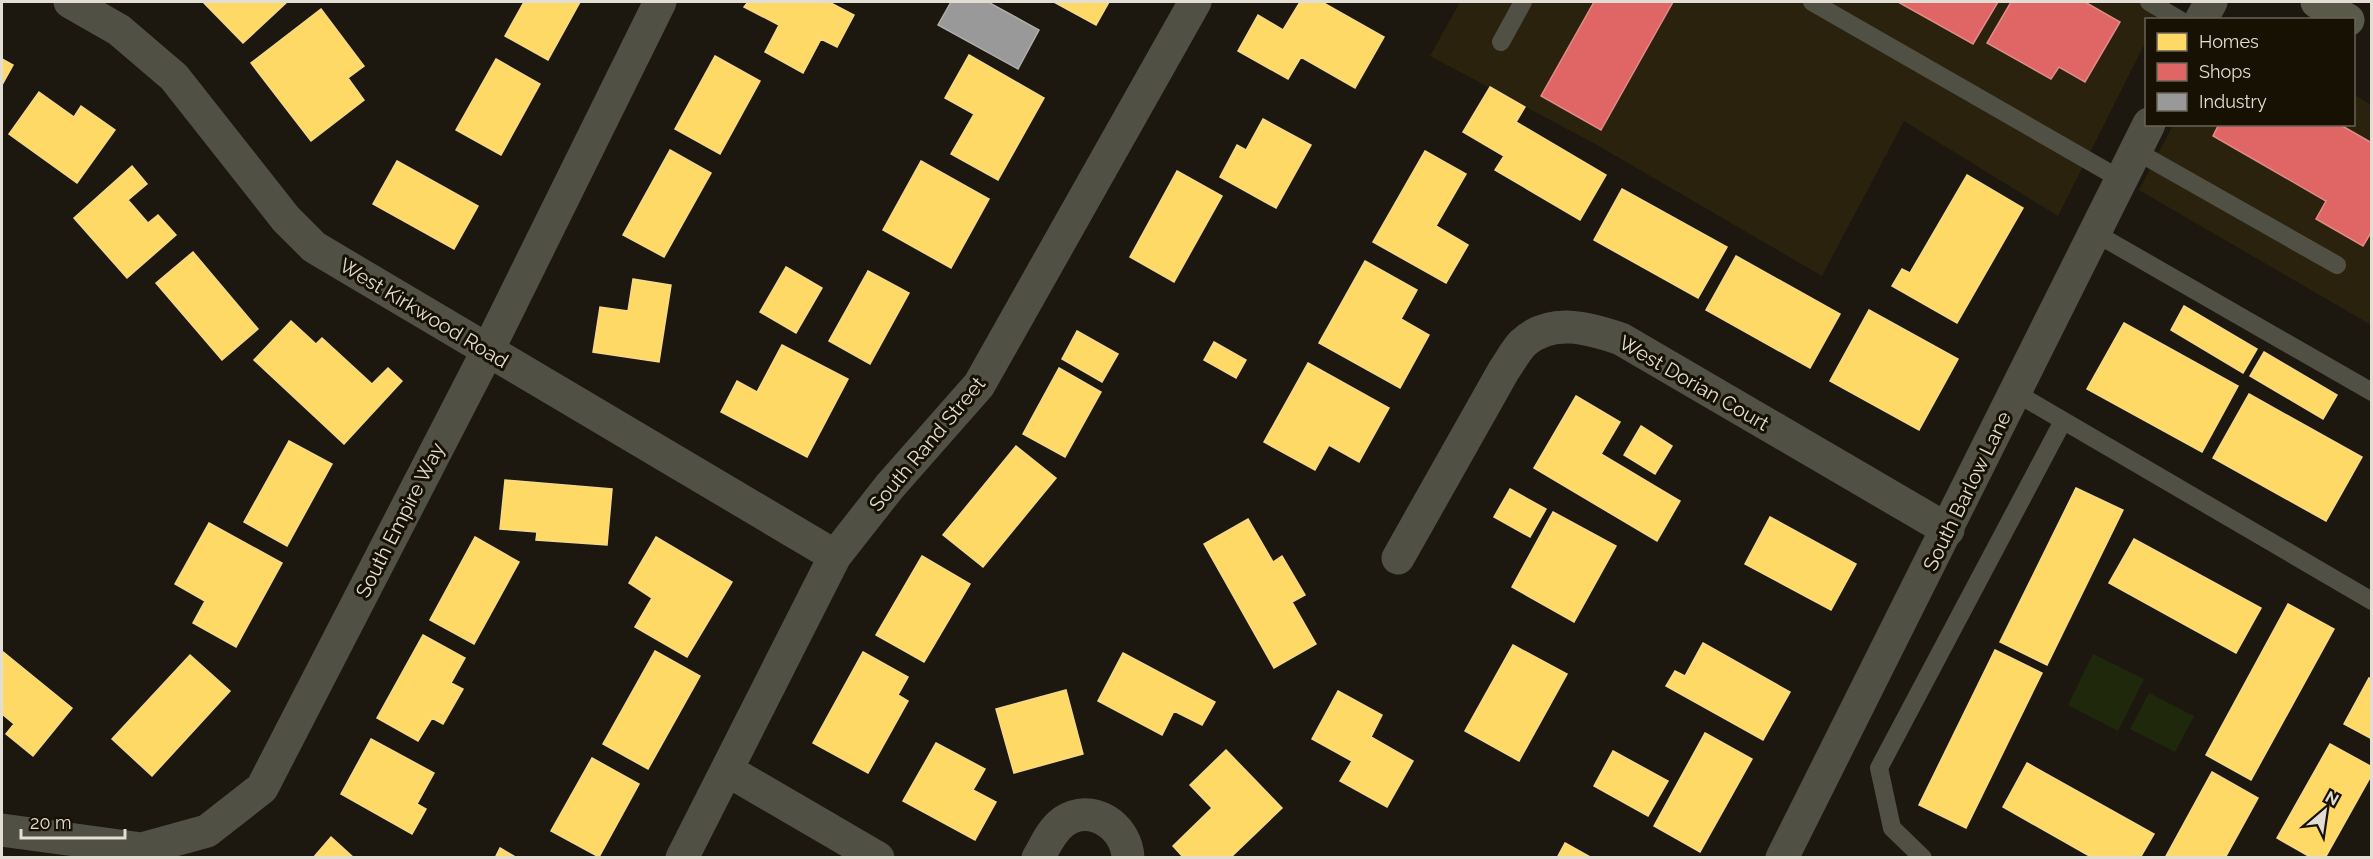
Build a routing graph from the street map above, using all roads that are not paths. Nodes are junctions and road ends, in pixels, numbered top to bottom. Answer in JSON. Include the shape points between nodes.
{"nodes":[{"id":1,"x":70,"y":2,"type":"edge"},
{"id":2,"x":660,"y":2,"type":"edge"},
{"id":3,"x":1195,"y":2,"type":"edge"},
{"id":4,"x":1523,"y":2,"type":"edge"},
{"id":5,"x":1812,"y":2,"type":"edge"},
{"id":6,"x":2149,"y":2,"type":"edge"},
{"id":7,"x":2211,"y":2,"type":"edge"},
{"id":8,"x":2317,"y":2,"type":"edge"},
{"id":9,"x":2177,"y":18,"type":"edge"},
{"id":10,"x":2202,"y":18,"type":"edge"},
{"id":11,"x":2345,"y":18,"type":"edge"},
{"id":12,"x":2355,"y":24,"type":"edge"},
{"id":13,"x":2372,"y":33,"type":"edge"},
{"id":14,"x":1501,"y":42,"type":"dead end"},
{"id":15,"x":2143,"y":138,"type":"edge"},
{"id":16,"x":2122,"y":180,"type":"junction"},
{"id":17,"x":2095,"y":233,"type":"junction"},
{"id":18,"x":2337,"y":265,"type":"dead end"},
{"id":19,"x":487,"y":352,"type":"junction"},
{"id":20,"x":2372,"y":392,"type":"edge"},
{"id":21,"x":2016,"y":393,"type":"junction"},
{"id":22,"x":2063,"y":421,"type":"junction"},
{"id":23,"x":1948,"y":530,"type":"junction"},
{"id":24,"x":835,"y":556,"type":"junction"},
{"id":25,"x":1398,"y":558,"type":"dead end"},
{"id":26,"x":2372,"y":601,"type":"edge"},
{"id":27,"x":727,"y":770,"type":"junction"},
{"id":28,"x":2,"y":830,"type":"edge"},
{"id":29,"x":682,"y":858,"type":"edge"},
{"id":30,"x":878,"y":858,"type":"edge"},
{"id":31,"x":1038,"y":858,"type":"edge"},
{"id":32,"x":1128,"y":858,"type":"edge"},
{"id":33,"x":1782,"y":858,"type":"edge"},
{"id":34,"x":1923,"y":858,"type":"edge"}],
"edges":[{"from":1,"to":19,"type":"street","name":"West Kirkwood Road","via":[[119,30],[174,77],[286,219],[314,247]]},
{"from":2,"to":19,"type":"street","name":"South Empire Way"},
{"from":3,"to":24,"type":"street","name":"South Rand Street","via":[[979,385],[890,486]]},
{"from":4,"to":14,"type":"lane"},
{"from":5,"to":16,"type":"lane"},
{"from":6,"to":9,"type":"lane"},
{"from":7,"to":10,"type":"street"},
{"from":8,"to":11,"type":"main road"},
{"from":12,"to":13,"type":"main road"},
{"from":15,"to":16,"type":"street","name":"South Barlow Lane"},
{"from":15,"to":18,"type":"lane"},
{"from":16,"to":17,"type":"street","name":"South Barlow Lane"},
{"from":17,"to":20,"type":"lane"},
{"from":17,"to":21,"type":"street","name":"South Barlow Lane"},
{"from":19,"to":24,"type":"street","name":"West Kirkwood Road"},
{"from":19,"to":28,"type":"street","name":"South Empire Way","via":[[262,788],[207,831],[142,849]]},
{"from":21,"to":22,"type":"lane"},
{"from":21,"to":23,"type":"street","name":"South Barlow Lane"},
{"from":22,"to":26,"type":"lane"},
{"from":22,"to":34,"type":"lane","via":[[1879,768],[1892,828]]},
{"from":23,"to":25,"type":"street","name":"West Dorian Court","via":[[1621,339],[1590,328],[1554,326],[1523,343],[1504,370]]},
{"from":23,"to":33,"type":"street","name":"South Barlow Lane"},
{"from":24,"to":27,"type":"street","name":"South Rand Street"},
{"from":27,"to":29,"type":"street","name":"South Rand Street"},
{"from":27,"to":30,"type":"street"},
{"from":31,"to":32,"type":"street","via":[[1063,822],[1081,815],[1103,818],[1112,824],[1124,839]]}]}
